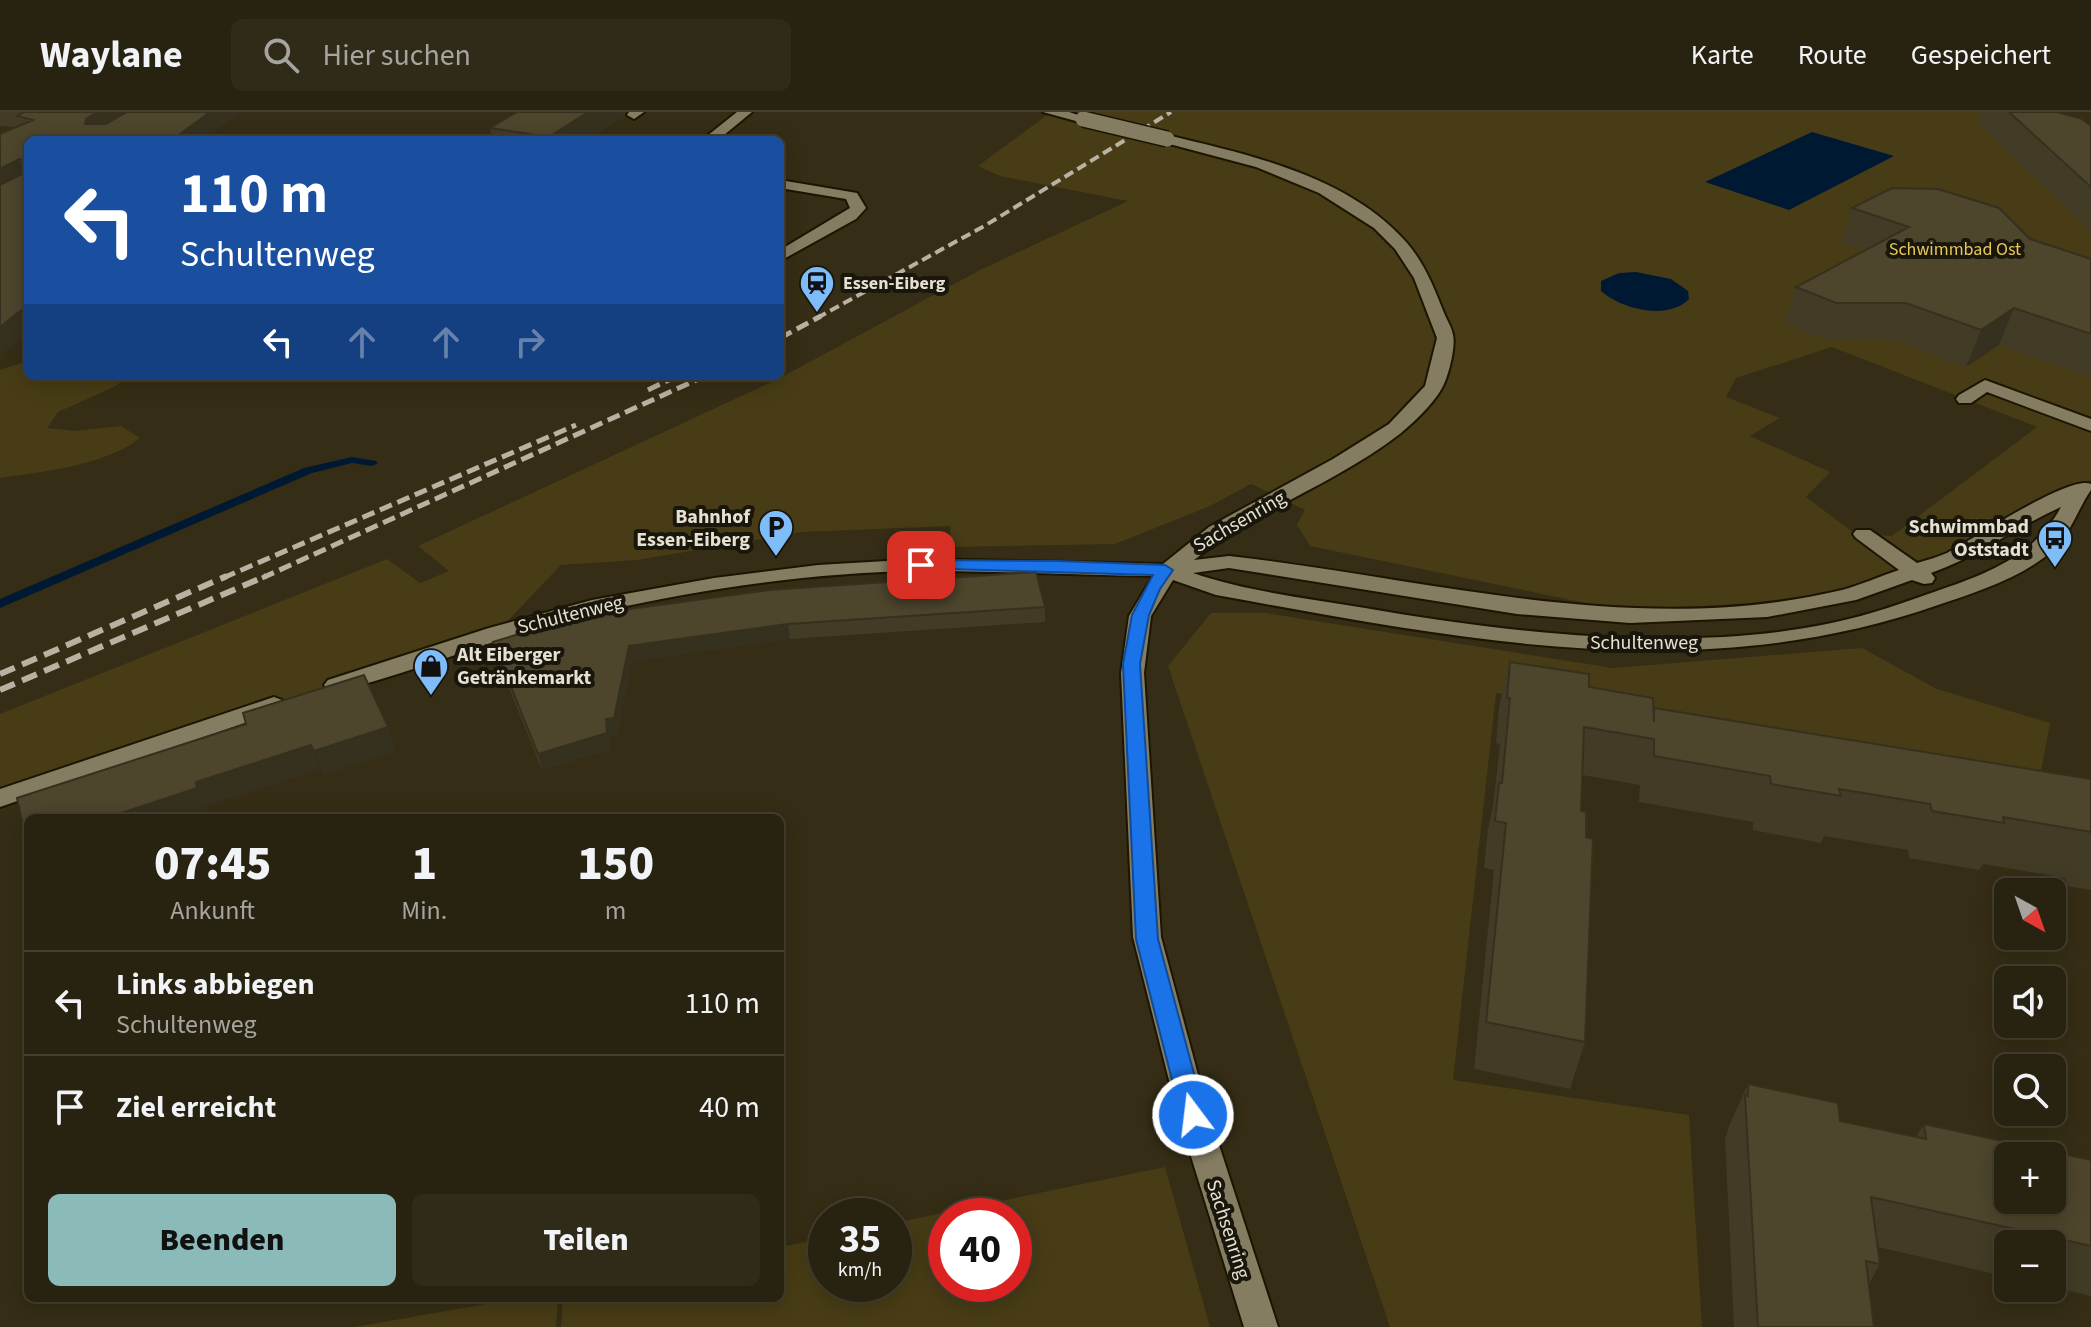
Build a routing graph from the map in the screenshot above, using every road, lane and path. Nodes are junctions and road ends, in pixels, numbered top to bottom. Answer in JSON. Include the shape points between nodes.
{"nodes":[{"id":1,"x":745,"y":112,"type":"edge"},
{"id":2,"x":1050,"y":112,"type":"edge"},
{"id":3,"x":714,"y":136,"type":"edge"},
{"id":4,"x":784,"y":185,"type":"edge"},
{"id":5,"x":784,"y":254,"type":"edge"},
{"id":6,"x":1965,"y":399,"type":"dead end"},
{"id":7,"x":2091,"y":425,"type":"edge"},
{"id":8,"x":2088,"y":488,"type":"edge"},
{"id":9,"x":1863,"y":534,"type":"dead end"},
{"id":10,"x":1165,"y":570,"type":"junction"},
{"id":11,"x":1915,"y":572,"type":"junction"},
{"id":12,"x":1950,"y":595,"type":"junction"},
{"id":13,"x":0,"y":798,"type":"edge"},
{"id":14,"x":1261,"y":1327,"type":"edge"}],
"edges":[{"from":1,"to":3,"type":"street"},
{"from":2,"to":10,"type":"street","name":"Sachsenring","bridge":true,"via":[[1167,139],[1319,188],[1359,210],[1400,244],[1440,314],[1447,348],[1444,374],[1384,438],[1234,519]]},
{"from":4,"to":5,"type":"street","via":[[852,196],[858,208]]},
{"from":6,"to":7,"type":"street","via":[[1985,385]]},
{"from":8,"to":11,"type":"street","name":"Schultenweg","via":[[2012,521],[1953,558]]},
{"from":8,"to":12,"type":"street","name":"Schultenweg","via":[[2051,539],[2002,572]]},
{"from":9,"to":11,"type":"street"},
{"from":10,"to":11,"type":"street","name":"Schultenweg","via":[[1229,562],[1517,607],[1630,616],[1767,610],[1848,595]]},
{"from":10,"to":12,"type":"street","name":"Schultenweg","via":[[1216,588],[1277,599],[1507,636],[1622,646],[1793,636],[1877,619]]},
{"from":10,"to":13,"type":"street","name":"Schultenweg","via":[[921,565],[714,584],[564,614]]},
{"from":10,"to":14,"type":"street","name":"Sachsenring","via":[[1140,615],[1131,664],[1147,939],[1193,1115]]},
{"from":11,"to":12,"type":"street"}]}
